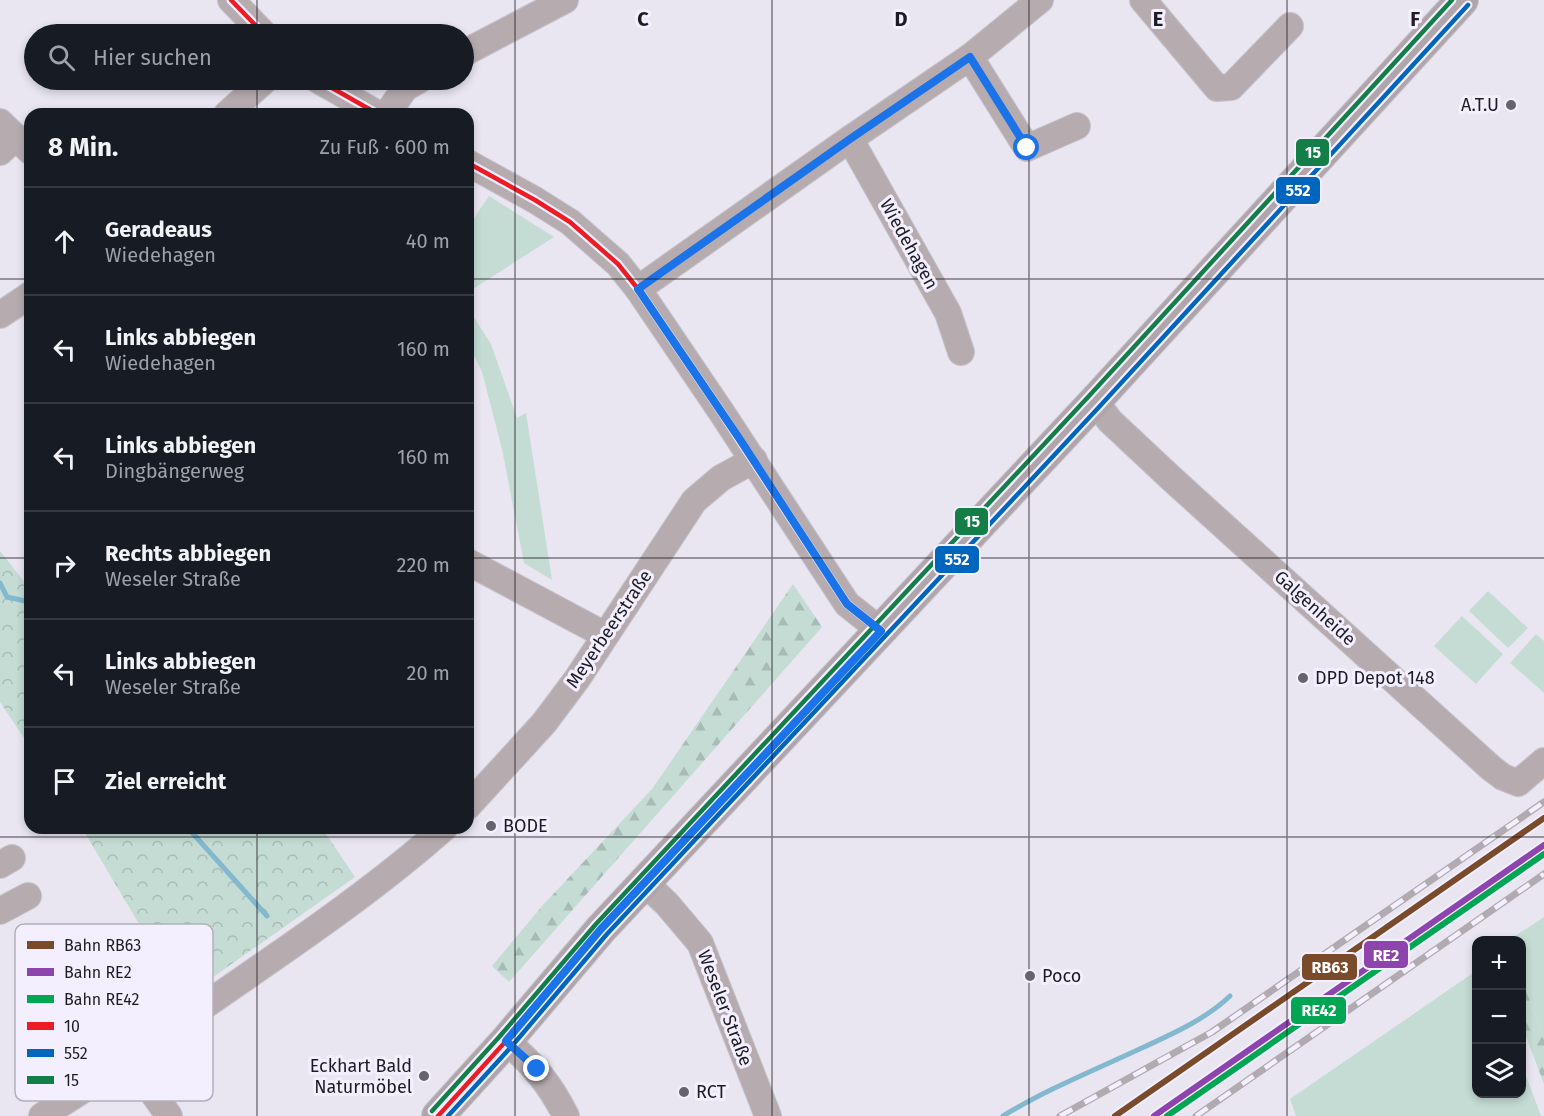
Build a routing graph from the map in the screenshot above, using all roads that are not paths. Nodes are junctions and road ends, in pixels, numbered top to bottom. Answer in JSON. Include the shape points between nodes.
{"nodes":[{"id":1,"x":231,"y":0,"type":"edge"},
{"id":2,"x":565,"y":0,"type":"edge"},
{"id":3,"x":1041,"y":0,"type":"edge"},
{"id":4,"x":1143,"y":0,"type":"edge"},
{"id":5,"x":1462,"y":0,"type":"edge"},
{"id":6,"x":254,"y":24,"type":"edge"},
{"id":7,"x":1290,"y":26,"type":"dead end"},
{"id":8,"x":474,"y":48,"type":"edge"},
{"id":9,"x":970,"y":57,"type":"junction"},
{"id":10,"x":254,"y":90,"type":"edge"},
{"id":11,"x":336,"y":90,"type":"edge"},
{"id":12,"x":404,"y":90,"type":"edge"},
{"id":13,"x":234,"y":108,"type":"edge"},
{"id":14,"x":367,"y":108,"type":"edge"},
{"id":15,"x":391,"y":108,"type":"edge"},
{"id":16,"x":1077,"y":126,"type":"dead end"},
{"id":17,"x":850,"y":139,"type":"junction"},
{"id":18,"x":474,"y":166,"type":"edge"},
{"id":19,"x":638,"y":289,"type":"junction"},
{"id":20,"x":24,"y":299,"type":"edge"},
{"id":21,"x":0,"y":315,"type":"edge"},
{"id":22,"x":961,"y":352,"type":"dead end"},
{"id":23,"x":1095,"y":401,"type":"junction"},
{"id":24,"x":754,"y":460,"type":"junction"},
{"id":25,"x":474,"y":565,"type":"edge"},
{"id":26,"x":881,"y":631,"type":"junction"},
{"id":27,"x":605,"y":635,"type":"junction"},
{"id":28,"x":1544,"y":761,"type":"edge"},
{"id":29,"x":474,"y":799,"type":"edge"},
{"id":30,"x":437,"y":834,"type":"edge"},
{"id":31,"x":645,"y":883,"type":"junction"},
{"id":32,"x":28,"y":896,"type":"dead end"},
{"id":33,"x":0,"y":911,"type":"edge"},
{"id":34,"x":213,"y":1000,"type":"edge"},
{"id":35,"x":506,"y":1041,"type":"junction"},
{"id":36,"x":66,"y":1101,"type":"edge"},
{"id":37,"x":159,"y":1101,"type":"edge"},
{"id":38,"x":42,"y":1116,"type":"edge"},
{"id":39,"x":169,"y":1116,"type":"edge"},
{"id":40,"x":438,"y":1116,"type":"edge"},
{"id":41,"x":566,"y":1116,"type":"edge"},
{"id":42,"x":768,"y":1116,"type":"edge"}],
"edges":[{"from":1,"to":6,"type":"street"},
{"from":2,"to":8,"type":"street"},
{"from":3,"to":9,"type":"street"},
{"from":4,"to":7,"type":"street","via":[[1217,88],[1231,87]]},
{"from":5,"to":23,"type":"main road"},
{"from":9,"to":16,"type":"street","via":[[1027,148]]},
{"from":9,"to":17,"type":"street"},
{"from":10,"to":13,"type":"street"},
{"from":11,"to":14,"type":"street"},
{"from":12,"to":15,"type":"street"},
{"from":17,"to":19,"type":"street"},
{"from":17,"to":22,"type":"street","name":"Wiedehagen","via":[[948,313]]},
{"from":18,"to":19,"type":"street","via":[[570,222],[618,264]]},
{"from":19,"to":24,"type":"street"},
{"from":20,"to":21,"type":"street"},
{"from":23,"to":26,"type":"main road"},
{"from":23,"to":28,"type":"street","name":"Galgenheide","via":[[1110,421],[1166,473],[1491,768],[1518,783]]},
{"from":24,"to":26,"type":"street","via":[[847,604]]},
{"from":24,"to":27,"type":"street","name":"Meyerbeerstraße","via":[[721,478],[694,501]]},
{"from":25,"to":27,"type":"street"},
{"from":26,"to":31,"type":"main road"},
{"from":27,"to":29,"type":"street","name":"Meyerbeerstraße","via":[[544,723]]},
{"from":30,"to":34,"type":"street"},
{"from":31,"to":35,"type":"main road"},
{"from":31,"to":42,"type":"street","name":"Weseler Straße","via":[[700,943]]},
{"from":32,"to":33,"type":"street"},
{"from":35,"to":40,"type":"main road"},
{"from":35,"to":41,"type":"street","via":[[537,1069]]},
{"from":36,"to":38,"type":"street"},
{"from":37,"to":39,"type":"street"}]}
